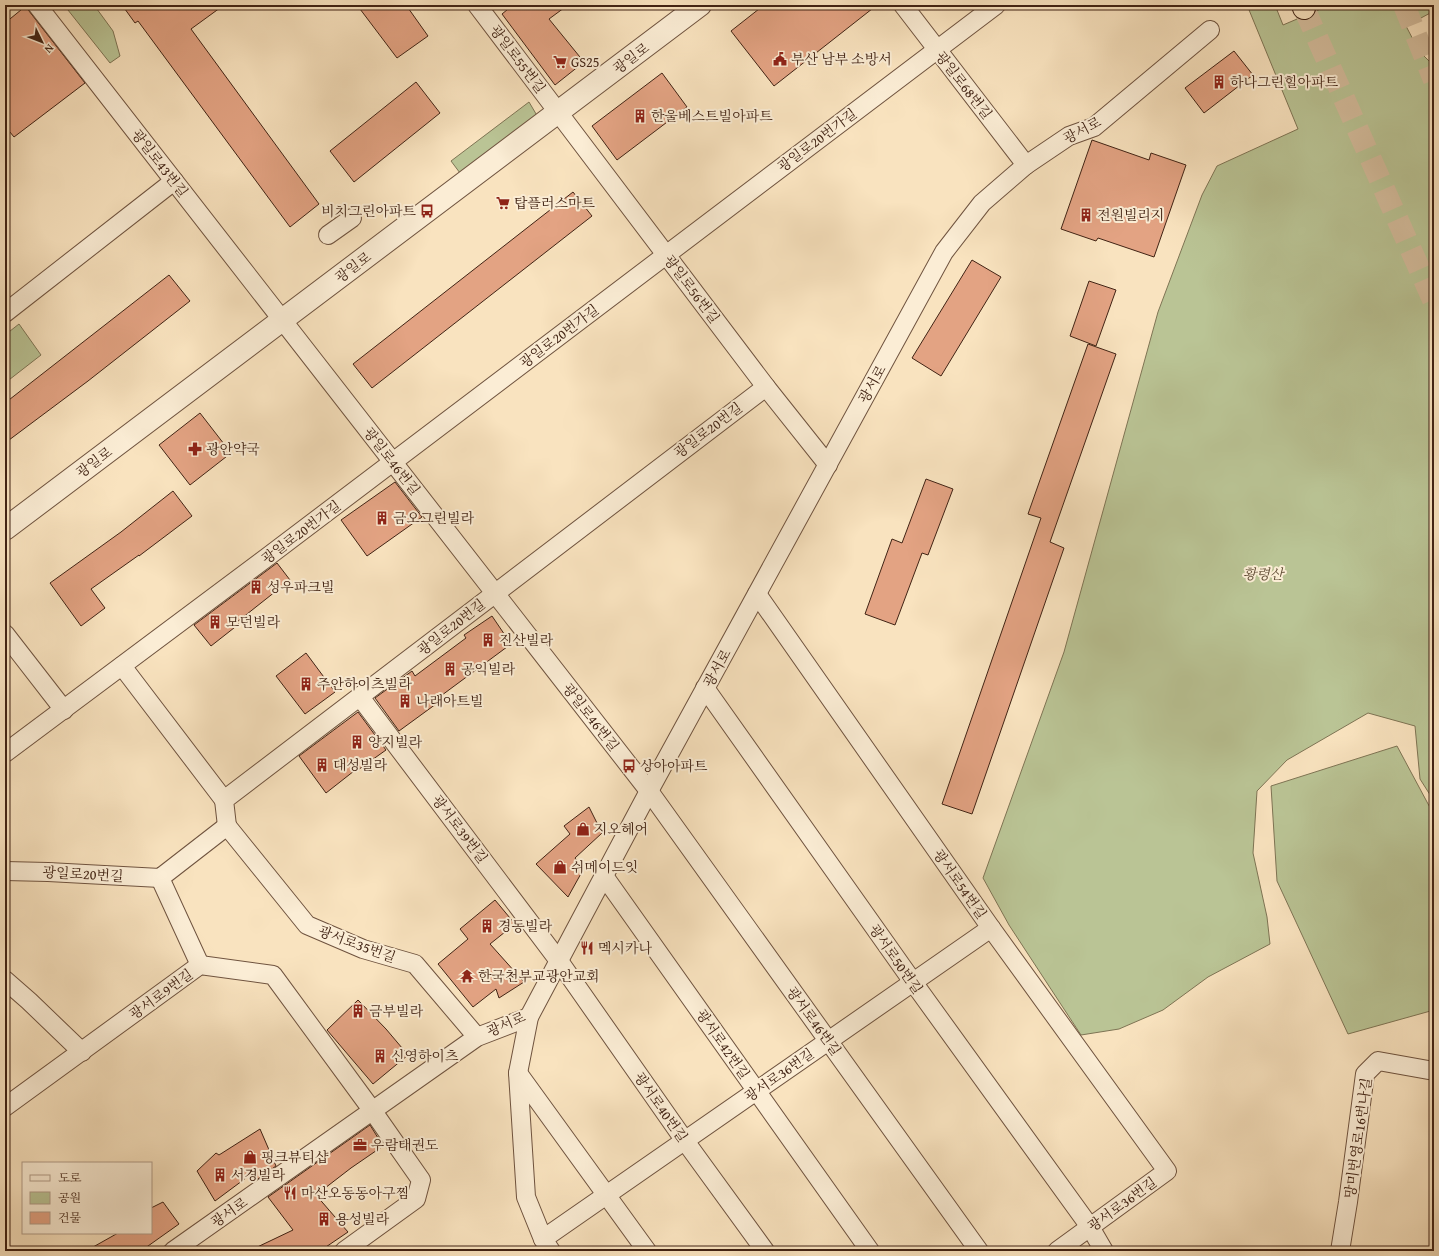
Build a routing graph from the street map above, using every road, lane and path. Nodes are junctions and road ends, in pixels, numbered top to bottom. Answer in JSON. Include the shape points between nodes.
{"nodes":[{"id":1,"x":37,"y":5,"type":"edge"},
{"id":2,"x":477,"y":5,"type":"edge"},
{"id":3,"x":700,"y":5,"type":"edge"},
{"id":4,"x":903,"y":5,"type":"edge"},
{"id":5,"x":996,"y":5,"type":"edge"},
{"id":6,"x":1210,"y":30,"type":"dead end"},
{"id":7,"x":937,"y":50,"type":"junction"},
{"id":8,"x":558,"y":112,"type":"junction"},
{"id":9,"x":1026,"y":165,"type":"junction"},
{"id":10,"x":174,"y":181,"type":"junction"},
{"id":11,"x":352,"y":218,"type":"dead end"},
{"id":12,"x":328,"y":236,"type":"dead end"},
{"id":13,"x":666,"y":255,"type":"junction"},
{"id":14,"x":10,"y":309,"type":"edge"},
{"id":15,"x":282,"y":320,"type":"junction"},
{"id":16,"x":766,"y":386,"type":"junction"},
{"id":17,"x":392,"y":462,"type":"junction"},
{"id":18,"x":828,"y":465,"type":"junction"},
{"id":19,"x":5,"y":529,"type":"edge"},
{"id":20,"x":495,"y":593,"type":"junction"},
{"id":21,"x":757,"y":594,"type":"junction"},
{"id":22,"x":5,"y":634,"type":"edge"},
{"id":23,"x":122,"y":666,"type":"junction"},
{"id":24,"x":705,"y":688,"type":"junction"},
{"id":25,"x":360,"y":697,"type":"junction"},
{"id":26,"x":64,"y":710,"type":"junction"},
{"id":27,"x":5,"y":753,"type":"edge"},
{"id":28,"x":649,"y":791,"type":"junction"},
{"id":29,"x":224,"y":800,"type":"junction"},
{"id":30,"x":227,"y":826,"type":"junction"},
{"id":31,"x":5,"y":871,"type":"edge"},
{"id":32,"x":604,"y":876,"type":"junction"},
{"id":33,"x":160,"y":878,"type":"junction"},
{"id":34,"x":991,"y":928,"type":"junction"},
{"id":35,"x":559,"y":961,"type":"junction"},
{"id":36,"x":200,"y":965,"type":"junction"},
{"id":37,"x":5,"y":980,"type":"edge"},
{"id":38,"x":913,"y":982,"type":"junction"},
{"id":39,"x":529,"y":1017,"type":"junction"},
{"id":40,"x":477,"y":1037,"type":"junction"},
{"id":41,"x":828,"y":1041,"type":"junction"},
{"id":42,"x":82,"y":1052,"type":"junction"},
{"id":43,"x":1434,"y":1071,"type":"edge"},
{"id":44,"x":518,"y":1073,"type":"junction"},
{"id":45,"x":756,"y":1091,"type":"junction"},
{"id":46,"x":5,"y":1108,"type":"edge"},
{"id":47,"x":372,"y":1110,"type":"junction"},
{"id":48,"x":685,"y":1141,"type":"junction"},
{"id":49,"x":1167,"y":1171,"type":"joint"},
{"id":50,"x":606,"y":1195,"type":"junction"},
{"id":51,"x":1090,"y":1227,"type":"junction"},
{"id":52,"x":547,"y":1245,"type":"edge"},
{"id":53,"x":173,"y":1251,"type":"edge"},
{"id":54,"x":344,"y":1251,"type":"edge"},
{"id":55,"x":647,"y":1251,"type":"edge"},
{"id":56,"x":765,"y":1251,"type":"edge"},
{"id":57,"x":870,"y":1251,"type":"edge"},
{"id":58,"x":979,"y":1251,"type":"edge"},
{"id":59,"x":1057,"y":1251,"type":"edge"},
{"id":60,"x":1104,"y":1251,"type":"edge"},
{"id":61,"x":1340,"y":1251,"type":"edge"}],
"edges":[{"from":1,"to":10,"type":"street","name":"광일로43번길"},
{"from":2,"to":8,"type":"street","name":"광일로55번길"},
{"from":3,"to":8,"type":"street","name":"광일로"},
{"from":4,"to":7,"type":"street","name":"광일로68번길"},
{"from":5,"to":7,"type":"street","name":"광일로20번가길"},
{"from":6,"to":9,"type":"street","name":"광서로","via":[[1094,127],[1069,136]]},
{"from":7,"to":9,"type":"street","name":"광일로68번길"},
{"from":7,"to":13,"type":"street","name":"광일로20번가길"},
{"from":8,"to":13,"type":"street","name":"광일로56번길"},
{"from":8,"to":15,"type":"street","name":"광일로"},
{"from":9,"to":18,"type":"street","name":"광서로","via":[[982,203],[944,252]]},
{"from":10,"to":14,"type":"street"},
{"from":10,"to":15,"type":"street","name":"광일로43번길"},
{"from":11,"to":12,"type":"street"},
{"from":13,"to":16,"type":"street","name":"광일로56번길"},
{"from":13,"to":17,"type":"street","name":"광일로20번가길"},
{"from":15,"to":17,"type":"street","name":"광일로46번길"},
{"from":15,"to":19,"type":"street","name":"광일로"},
{"from":16,"to":18,"type":"street","name":"광일로56번길"},
{"from":16,"to":20,"type":"street","name":"광일로20번길"},
{"from":17,"to":20,"type":"street","name":"광일로46번길"},
{"from":17,"to":23,"type":"street","name":"광일로20번가길"},
{"from":18,"to":21,"type":"street","name":"광서로"},
{"from":20,"to":25,"type":"street","name":"광일로20번길"},
{"from":20,"to":28,"type":"street","name":"광일로46번길"},
{"from":21,"to":24,"type":"street","name":"광서로"},
{"from":21,"to":34,"type":"street","name":"광서로54번길"},
{"from":22,"to":26,"type":"street"},
{"from":23,"to":26,"type":"street","name":"광일로20번가길"},
{"from":23,"to":29,"type":"street"},
{"from":24,"to":28,"type":"street","name":"광서로"},
{"from":24,"to":38,"type":"street","name":"광서로50번길"},
{"from":25,"to":29,"type":"street","name":"광일로20번길"},
{"from":25,"to":35,"type":"street","name":"광서로39번길"},
{"from":26,"to":27,"type":"street","name":"광일로20번가길"},
{"from":28,"to":32,"type":"street","name":"광서로"},
{"from":28,"to":41,"type":"street","name":"광서로46번길"},
{"from":29,"to":30,"type":"street"},
{"from":30,"to":33,"type":"street"},
{"from":30,"to":40,"type":"street","name":"광서로35번길","via":[[307,925],[363,949],[415,964]]},
{"from":31,"to":33,"type":"street","name":"광일로20번길"},
{"from":32,"to":35,"type":"street","name":"광서로"},
{"from":32,"to":45,"type":"street","name":"광서로42번길"},
{"from":33,"to":36,"type":"street"},
{"from":34,"to":38,"type":"street","name":"광서로36번길"},
{"from":34,"to":49,"type":"street","name":"광서로54번길"},
{"from":35,"to":39,"type":"street","name":"광서로"},
{"from":35,"to":48,"type":"street","name":"광서로40번길"},
{"from":36,"to":42,"type":"street","name":"광서로9번길"},
{"from":36,"to":47,"type":"street","name":"광서로9번길","via":[[273,975]]},
{"from":37,"to":42,"type":"street"},
{"from":38,"to":41,"type":"street","name":"광서로36번길"},
{"from":38,"to":51,"type":"street","name":"광서로50번길"},
{"from":39,"to":40,"type":"street","name":"광서로"},
{"from":39,"to":44,"type":"street","name":"광서로36번길"},
{"from":40,"to":47,"type":"street","name":"광서로"},
{"from":41,"to":45,"type":"street","name":"광서로36번길"},
{"from":41,"to":58,"type":"street","name":"광서로46번길"},
{"from":42,"to":46,"type":"street","name":"광서로9번길"},
{"from":43,"to":61,"type":"street","name":"망미번영로16번나길","via":[[1378,1062],[1365,1074]]},
{"from":44,"to":50,"type":"street"},
{"from":44,"to":52,"type":"street","name":"광서로36번길","via":[[526,1197]]},
{"from":45,"to":48,"type":"street","name":"광서로36번길"},
{"from":45,"to":57,"type":"street","name":"광서로42번길"},
{"from":47,"to":53,"type":"street","name":"광서로"},
{"from":47,"to":54,"type":"street","name":"광서로9번길","via":[[421,1180],[416,1199]]},
{"from":48,"to":50,"type":"street","name":"광서로36번길"},
{"from":48,"to":56,"type":"street","name":"광서로40번길"},
{"from":49,"to":51,"type":"street","name":"광서로36번길"},
{"from":50,"to":52,"type":"street","name":"광서로36번길"},
{"from":50,"to":55,"type":"street"},
{"from":51,"to":59,"type":"street","name":"광서로36번길"},
{"from":51,"to":60,"type":"street","name":"광서로50번길"}]}
